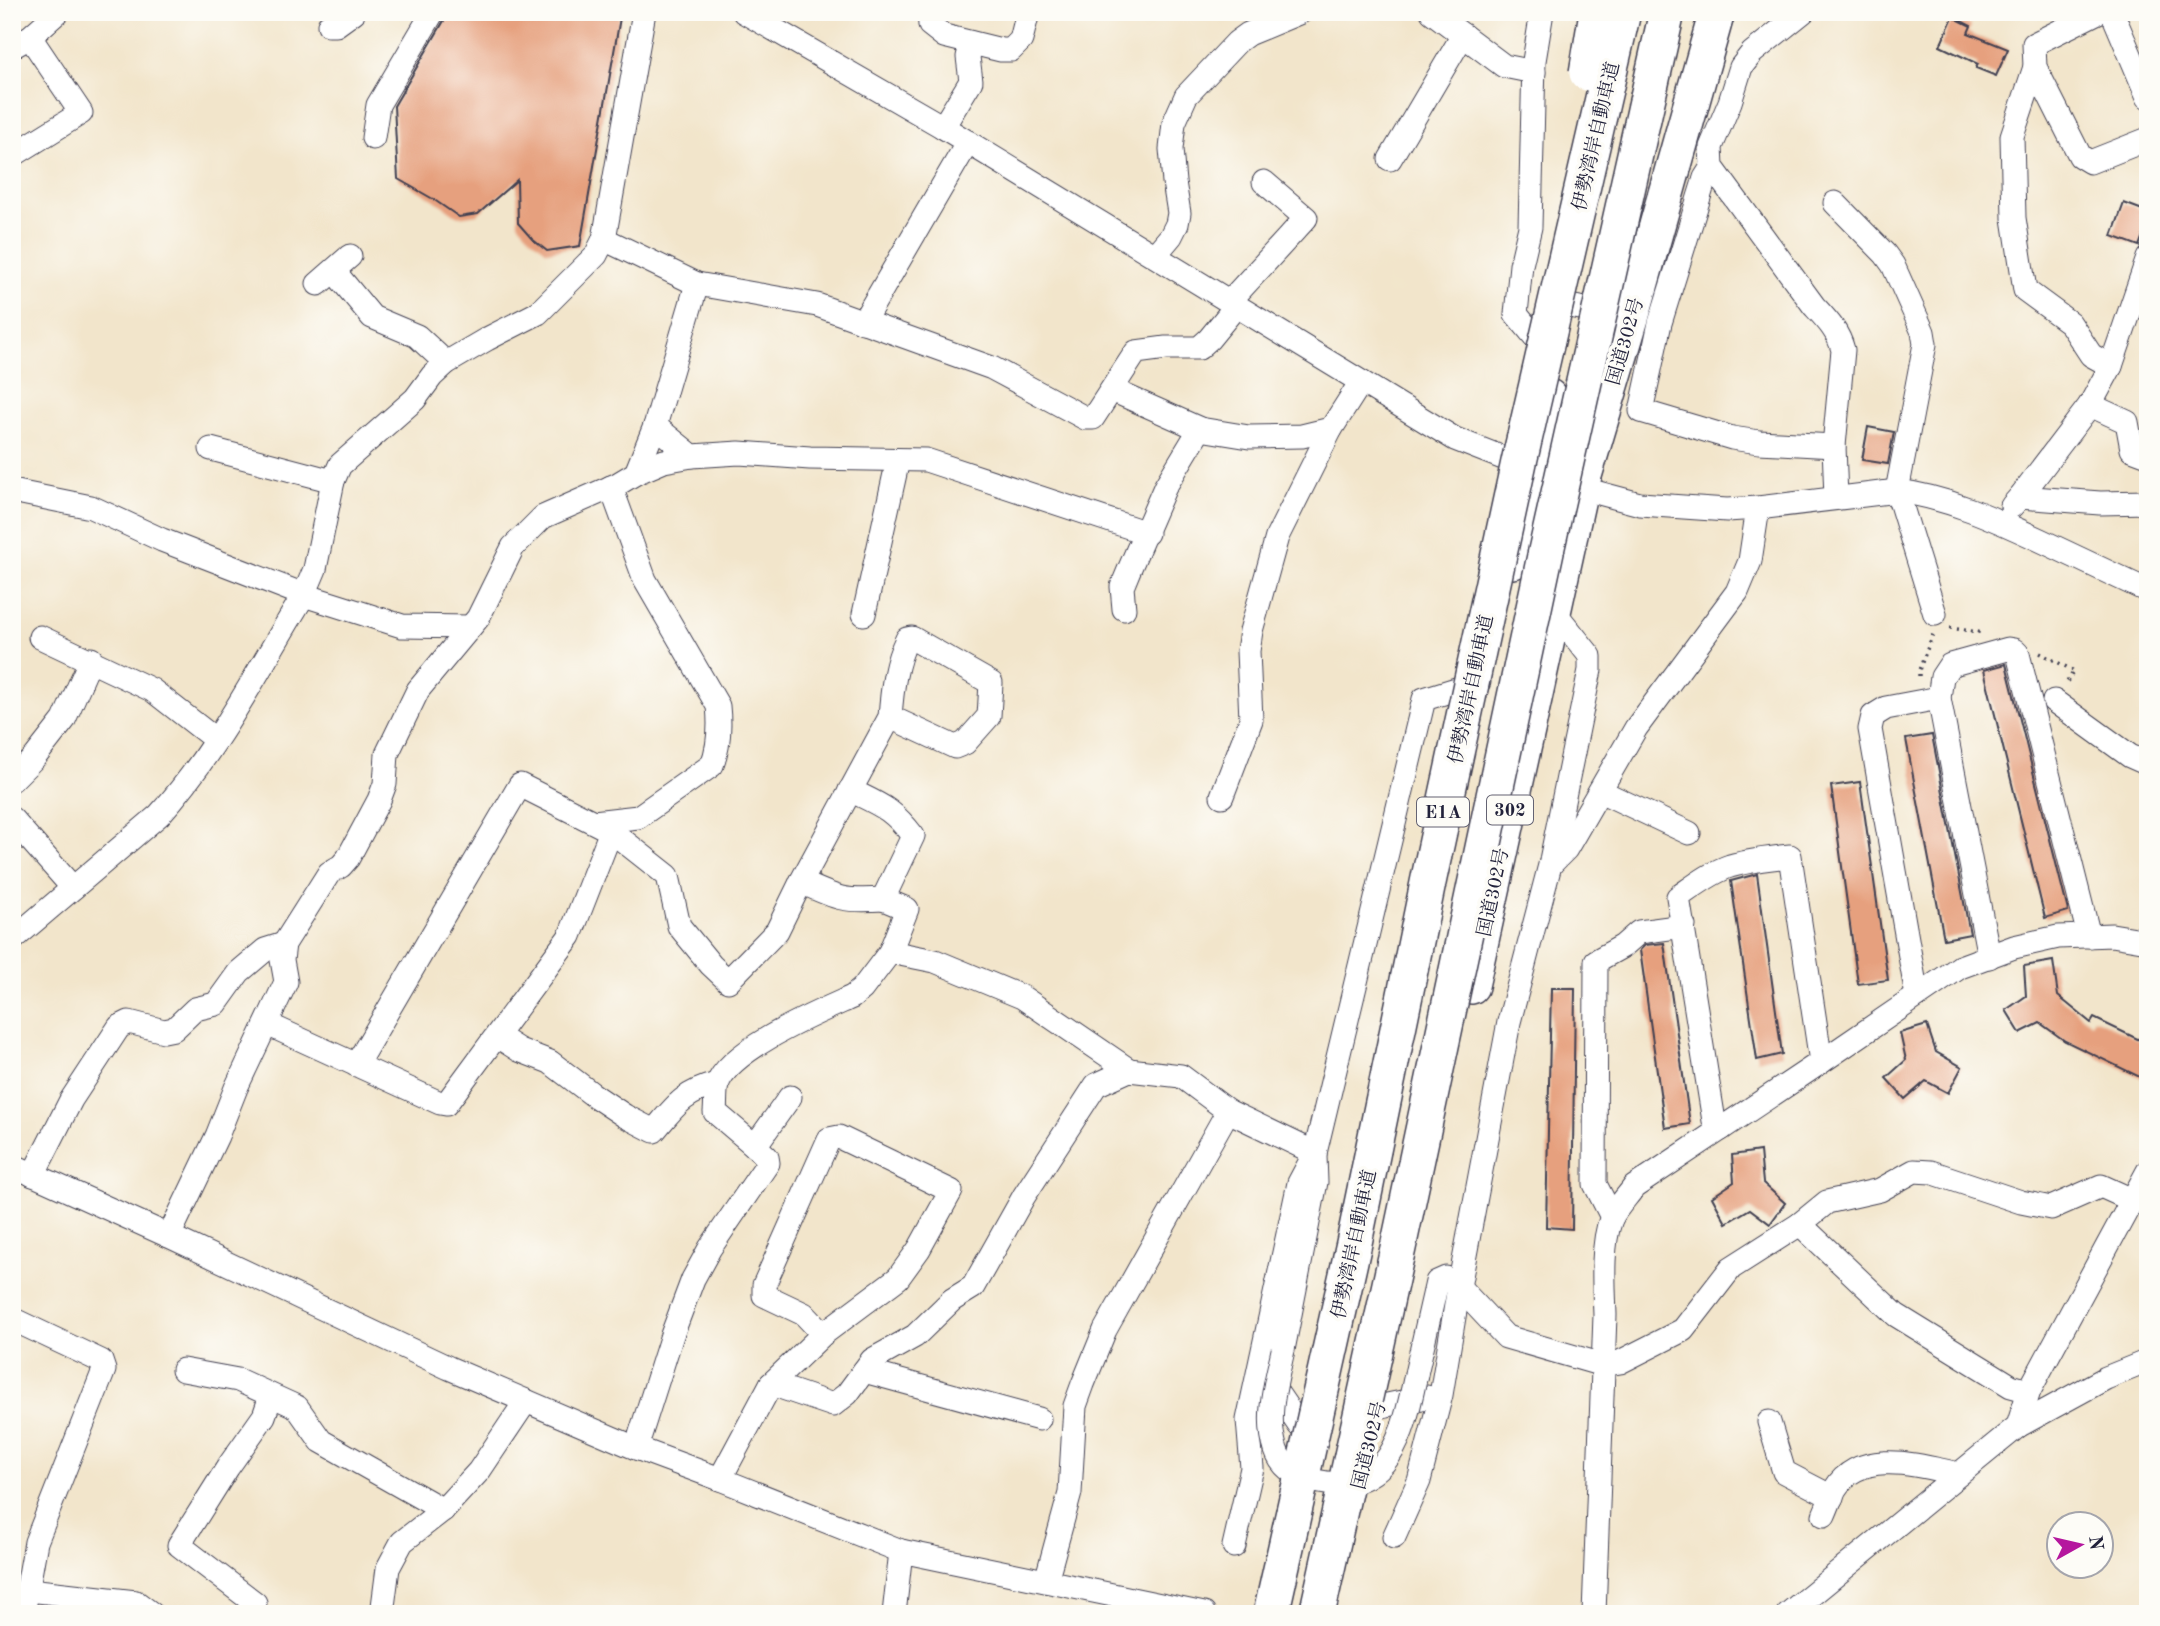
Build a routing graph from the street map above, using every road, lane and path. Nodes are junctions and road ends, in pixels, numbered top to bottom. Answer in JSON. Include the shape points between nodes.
{"nodes":[{"id":1,"x":58,"y":12,"type":"edge"},
{"id":2,"x":354,"y":12,"type":"edge"},
{"id":3,"x":433,"y":12,"type":"edge"},
{"id":4,"x":644,"y":12,"type":"edge"},
{"id":5,"x":744,"y":12,"type":"edge"},
{"id":6,"x":929,"y":12,"type":"edge"},
{"id":7,"x":1028,"y":12,"type":"edge"},
{"id":8,"x":1301,"y":12,"type":"edge"},
{"id":9,"x":1432,"y":12,"type":"edge"},
{"id":10,"x":1542,"y":12,"type":"edge"},
{"id":11,"x":1597,"y":12,"type":"edge"},
{"id":12,"x":1610,"y":12,"type":"edge"},
{"id":13,"x":1623,"y":12,"type":"edge"},
{"id":14,"x":1667,"y":12,"type":"edge"},
{"id":15,"x":1691,"y":12,"type":"edge"},
{"id":16,"x":1717,"y":12,"type":"edge"},
{"id":17,"x":1803,"y":12,"type":"edge"},
{"id":18,"x":2098,"y":12,"type":"edge"},
{"id":19,"x":2112,"y":12,"type":"edge"},
{"id":20,"x":329,"y":25,"type":"dead end"},
{"id":21,"x":1462,"y":35,"type":"junction"},
{"id":22,"x":21,"y":42,"type":"edge"},
{"id":23,"x":972,"y":43,"type":"junction"},
{"id":24,"x":2035,"y":67,"type":"junction"},
{"id":25,"x":1534,"y":72,"type":"junction"},
{"id":26,"x":2148,"y":97,"type":"edge"},
{"id":27,"x":943,"y":127,"type":"junction"},
{"id":28,"x":373,"y":138,"type":"dead end"},
{"id":29,"x":2148,"y":139,"type":"edge"},
{"id":30,"x":968,"y":142,"type":"junction"},
{"id":31,"x":12,"y":156,"type":"edge"},
{"id":32,"x":1390,"y":159,"type":"dead end"},
{"id":33,"x":1712,"y":167,"type":"junction"},
{"id":34,"x":1264,"y":182,"type":"dead end"},
{"id":35,"x":1835,"y":203,"type":"dead end"},
{"id":36,"x":604,"y":239,"type":"junction"},
{"id":37,"x":1154,"y":255,"type":"junction"},
{"id":38,"x":2148,"y":258,"type":"edge"},
{"id":39,"x":334,"y":270,"type":"dead end"},
{"id":40,"x":697,"y":284,"type":"junction"},
{"id":41,"x":1232,"y":304,"type":"junction"},
{"id":42,"x":1564,"y":305,"type":"junction"},
{"id":43,"x":1645,"y":320,"type":"junction"},
{"id":44,"x":863,"y":322,"type":"junction"},
{"id":45,"x":1555,"y":360,"type":"junction"},
{"id":46,"x":446,"y":363,"type":"junction"},
{"id":47,"x":2111,"y":366,"type":"junction"},
{"id":48,"x":1361,"y":382,"type":"junction"},
{"id":49,"x":1112,"y":390,"type":"junction"},
{"id":50,"x":2090,"y":405,"type":"junction"},
{"id":51,"x":655,"y":426,"type":"junction"},
{"id":52,"x":1200,"y":429,"type":"junction"},
{"id":53,"x":1331,"y":429,"type":"junction"},
{"id":54,"x":1834,"y":446,"type":"junction"},
{"id":55,"x":211,"y":449,"type":"dead end"},
{"id":56,"x":2148,"y":454,"type":"edge"},
{"id":57,"x":692,"y":456,"type":"junction"},
{"id":58,"x":898,"y":460,"type":"junction"},
{"id":59,"x":1528,"y":467,"type":"junction"},
{"id":60,"x":636,"y":473,"type":"junction"},
{"id":61,"x":333,"y":481,"type":"junction"},
{"id":62,"x":611,"y":487,"type":"junction"},
{"id":63,"x":1580,"y":489,"type":"junction"},
{"id":64,"x":12,"y":491,"type":"edge"},
{"id":65,"x":1897,"y":491,"type":"junction"},
{"id":66,"x":2021,"y":497,"type":"junction"},
{"id":67,"x":1836,"y":498,"type":"junction"},
{"id":68,"x":2148,"y":502,"type":"edge"},
{"id":69,"x":1758,"y":508,"type":"junction"},
{"id":70,"x":1998,"y":521,"type":"junction"},
{"id":71,"x":1147,"y":533,"type":"junction"},
{"id":72,"x":1546,"y":551,"type":"junction"},
{"id":73,"x":2148,"y":591,"type":"edge"},
{"id":74,"x":304,"y":595,"type":"junction"},
{"id":75,"x":1124,"y":609,"type":"dead end"},
{"id":76,"x":1553,"y":610,"type":"junction"},
{"id":77,"x":864,"y":614,"type":"dead end"},
{"id":78,"x":1935,"y":614,"type":"dead end"},
{"id":79,"x":469,"y":627,"type":"junction"},
{"id":80,"x":40,"y":637,"type":"dead end"},
{"id":81,"x":91,"y":659,"type":"junction"},
{"id":82,"x":1482,"y":681,"type":"junction"},
{"id":83,"x":1939,"y":698,"type":"junction"},
{"id":84,"x":2054,"y":701,"type":"dead end"},
{"id":85,"x":890,"y":717,"type":"junction"},
{"id":86,"x":216,"y":740,"type":"junction"},
{"id":87,"x":2148,"y":764,"type":"edge"},
{"id":88,"x":12,"y":780,"type":"edge"},
{"id":89,"x":850,"y":790,"type":"junction"},
{"id":90,"x":1600,"y":791,"type":"junction"},
{"id":91,"x":1222,"y":796,"type":"dead end"},
{"id":92,"x":12,"y":818,"type":"edge"},
{"id":93,"x":602,"y":827,"type":"junction"},
{"id":94,"x":1689,"y":833,"type":"dead end"},
{"id":95,"x":1550,"y":865,"type":"junction"},
{"id":96,"x":801,"y":882,"type":"junction"},
{"id":97,"x":73,"y":888,"type":"junction"},
{"id":98,"x":883,"y":899,"type":"junction"},
{"id":99,"x":1684,"y":926,"type":"junction"},
{"id":100,"x":2089,"y":936,"type":"junction"},
{"id":101,"x":12,"y":940,"type":"edge"},
{"id":102,"x":2148,"y":941,"type":"edge"},
{"id":103,"x":284,"y":944,"type":"junction"},
{"id":104,"x":890,"y":952,"type":"junction"},
{"id":105,"x":1989,"y":957,"type":"junction"},
{"id":106,"x":1917,"y":996,"type":"junction"},
{"id":107,"x":267,"y":1024,"type":"junction"},
{"id":108,"x":496,"y":1036,"type":"junction"},
{"id":109,"x":1821,"y":1062,"type":"junction"},
{"id":110,"x":356,"y":1065,"type":"junction"},
{"id":111,"x":1129,"y":1070,"type":"junction"},
{"id":112,"x":718,"y":1084,"type":"junction"},
{"id":113,"x":790,"y":1097,"type":"dead end"},
{"id":114,"x":1228,"y":1111,"type":"junction"},
{"id":115,"x":1721,"y":1129,"type":"junction"},
{"id":116,"x":755,"y":1146,"type":"junction"},
{"id":117,"x":1315,"y":1153,"type":"junction"},
{"id":118,"x":2148,"y":1171,"type":"edge"},
{"id":119,"x":20,"y":1174,"type":"edge"},
{"id":120,"x":2132,"y":1200,"type":"junction"},
{"id":121,"x":1612,"y":1217,"type":"junction"},
{"id":122,"x":1800,"y":1224,"type":"junction"},
{"id":123,"x":169,"y":1236,"type":"junction"},
{"id":124,"x":1459,"y":1287,"type":"junction"},
{"id":125,"x":12,"y":1319,"type":"edge"},
{"id":126,"x":823,"y":1334,"type":"junction"},
{"id":127,"x":2148,"y":1361,"type":"edge"},
{"id":128,"x":1603,"y":1365,"type":"junction"},
{"id":129,"x":1259,"y":1367,"type":"junction"},
{"id":130,"x":183,"y":1370,"type":"dead end"},
{"id":131,"x":864,"y":1371,"type":"junction"},
{"id":132,"x":771,"y":1384,"type":"junction"},
{"id":133,"x":2029,"y":1391,"type":"junction"},
{"id":134,"x":1441,"y":1395,"type":"junction"},
{"id":135,"x":271,"y":1396,"type":"junction"},
{"id":136,"x":526,"y":1401,"type":"junction"},
{"id":137,"x":1377,"y":1407,"type":"junction"},
{"id":138,"x":1039,"y":1419,"type":"dead end"},
{"id":139,"x":1769,"y":1422,"type":"dead end"},
{"id":140,"x":1299,"y":1425,"type":"junction"},
{"id":141,"x":2018,"y":1426,"type":"junction"},
{"id":142,"x":636,"y":1448,"type":"junction"},
{"id":143,"x":1959,"y":1474,"type":"junction"},
{"id":144,"x":720,"y":1479,"type":"junction"},
{"id":145,"x":443,"y":1510,"type":"junction"},
{"id":146,"x":1394,"y":1536,"type":"dead end"},
{"id":147,"x":1234,"y":1546,"type":"dead end"},
{"id":148,"x":901,"y":1551,"type":"junction"},
{"id":149,"x":1046,"y":1581,"type":"junction"},
{"id":150,"x":29,"y":1590,"type":"junction"},
{"id":151,"x":23,"y":1614,"type":"edge"},
{"id":152,"x":152,"y":1614,"type":"edge"},
{"id":153,"x":247,"y":1614,"type":"edge"},
{"id":154,"x":382,"y":1614,"type":"edge"},
{"id":155,"x":894,"y":1614,"type":"edge"},
{"id":156,"x":1204,"y":1614,"type":"edge"},
{"id":157,"x":1266,"y":1614,"type":"edge"},
{"id":158,"x":1271,"y":1614,"type":"edge"},
{"id":159,"x":1317,"y":1614,"type":"edge"},
{"id":160,"x":1326,"y":1614,"type":"edge"},
{"id":161,"x":1594,"y":1614,"type":"edge"},
{"id":162,"x":1788,"y":1614,"type":"edge"}],
"edges":[{"from":1,"to":22,"type":"street"},
{"from":2,"to":20,"type":"street"},
{"from":3,"to":28,"type":"street","via":[[378,105]]},
{"from":4,"to":36,"type":"street"},
{"from":5,"to":27,"type":"street"},
{"from":6,"to":23,"type":"street","via":[[930,25],[944,36]]},
{"from":7,"to":23,"type":"street","via":[[1021,40],[1011,50]]},
{"from":8,"to":37,"type":"street","via":[[1237,42],[1186,96],[1174,123],[1171,149],[1177,224]]},
{"from":9,"to":21,"type":"street"},
{"from":10,"to":25,"type":"street"},
{"from":11,"to":59,"type":"highway","bridge":true},
{"from":12,"to":42,"type":"highway","via":[[1592,176]]},
{"from":13,"to":59,"type":"highway","name":"伊勢湾岸自動車道","number":"E1A","bridge":true},
{"from":14,"to":72,"type":"highway","number":"E1A","bridge":true},
{"from":15,"to":72,"type":"highway","bridge":true},
{"from":16,"to":43,"type":"highway","name":"国道302号","number":"302"},
{"from":17,"to":33,"type":"street","via":[[1741,67],[1711,147]]},
{"from":18,"to":24,"type":"street","via":[[2034,44]]},
{"from":19,"to":26,"type":"street"},
{"from":21,"to":25,"type":"street","via":[[1504,66]]},
{"from":21,"to":32,"type":"street"},
{"from":22,"to":31,"type":"street","via":[[81,113]]},
{"from":23,"to":27,"type":"street","via":[[968,57],[971,81]]},
{"from":24,"to":29,"type":"street","via":[[2080,156],[2090,162]]},
{"from":24,"to":47,"type":"street","via":[[2012,136],[2014,218],[2025,289],[2070,323],[2091,355]]},
{"from":25,"to":45,"type":"street","via":[[1530,227],[1516,314]]},
{"from":27,"to":30,"type":"street"},
{"from":30,"to":37,"type":"street"},
{"from":30,"to":44,"type":"street"},
{"from":33,"to":43,"type":"street"},
{"from":33,"to":54,"type":"street","via":[[1839,338],[1843,350]]},
{"from":34,"to":41,"type":"street","via":[[1306,218]]},
{"from":35,"to":65,"type":"street","via":[[1893,265],[1923,332],[1925,344]]},
{"from":36,"to":40,"type":"street"},
{"from":36,"to":46,"type":"street","via":[[596,256],[538,313]]},
{"from":37,"to":41,"type":"street"},
{"from":38,"to":47,"type":"street"},
{"from":39,"to":46,"type":"street","via":[[372,317],[417,336]]},
{"from":40,"to":44,"type":"street","via":[[817,305]]},
{"from":40,"to":51,"type":"street"},
{"from":41,"to":48,"type":"street"},
{"from":41,"to":49,"type":"street","via":[[1199,348],[1136,352]]},
{"from":42,"to":43,"type":"street"},
{"from":42,"to":45,"type":"highway"},
{"from":43,"to":54,"type":"street","via":[[1642,411],[1732,438]]},
{"from":43,"to":63,"type":"highway","name":"国道302号","number":"302"},
{"from":44,"to":49,"type":"street","via":[[992,368],[1085,418],[1093,418]]},
{"from":45,"to":59,"type":"highway"},
{"from":46,"to":61,"type":"street","via":[[415,399],[340,465]]},
{"from":47,"to":50,"type":"street"},
{"from":48,"to":53,"type":"street"},
{"from":48,"to":59,"type":"street","via":[[1455,439]]},
{"from":49,"to":52,"type":"street"},
{"from":50,"to":56,"type":"street","via":[[2127,422],[2132,449]]},
{"from":50,"to":66,"type":"street"},
{"from":51,"to":57,"type":"street"},
{"from":51,"to":60,"type":"street"},
{"from":52,"to":53,"type":"street","via":[[1249,438],[1302,436]]},
{"from":52,"to":71,"type":"street","via":[[1166,487]]},
{"from":53,"to":91,"type":"street","via":[[1277,537],[1248,651],[1251,720]]},
{"from":54,"to":67,"type":"street"},
{"from":55,"to":61,"type":"street"},
{"from":57,"to":58,"type":"street","via":[[739,453]]},
{"from":57,"to":60,"type":"street"},
{"from":58,"to":71,"type":"street","via":[[941,464]]},
{"from":58,"to":77,"type":"street"},
{"from":59,"to":63,"type":"street"},
{"from":59,"to":82,"type":"highway"},
{"from":59,"to":158,"type":"highway","name":"伊勢湾岸自動車道","number":"E1A","bridge":true,"via":[[1429,878]]},
{"from":60,"to":62,"type":"street"},
{"from":61,"to":74,"type":"street","via":[[315,569]]},
{"from":62,"to":79,"type":"street","via":[[542,517],[513,547],[478,618]]},
{"from":62,"to":93,"type":"street","via":[[645,580],[718,706],[719,720],[712,765],[638,817]]},
{"from":63,"to":69,"type":"street","via":[[1640,504]]},
{"from":63,"to":76,"type":"highway","name":"国道302号","number":"302"},
{"from":64,"to":74,"type":"street","via":[[91,507]]},
{"from":65,"to":67,"type":"street"},
{"from":65,"to":70,"type":"street"},
{"from":65,"to":78,"type":"street"},
{"from":66,"to":68,"type":"street"},
{"from":66,"to":70,"type":"street"},
{"from":67,"to":69,"type":"street"},
{"from":69,"to":90,"type":"street","via":[[1749,561],[1737,592],[1636,728]]},
{"from":70,"to":73,"type":"street"},
{"from":71,"to":75,"type":"street","via":[[1122,587]]},
{"from":72,"to":159,"type":"highway","number":"E1A","bridge":true},
{"from":74,"to":79,"type":"street","via":[[402,626]]},
{"from":74,"to":86,"type":"street"},
{"from":76,"to":95,"type":"street","via":[[1590,656],[1590,670]]},
{"from":76,"to":137,"type":"highway","name":"国道302号","number":"302"},
{"from":79,"to":103,"type":"street","via":[[418,690],[387,754],[379,800],[348,858],[329,873]]},
{"from":80,"to":81,"type":"street"},
{"from":81,"to":86,"type":"street","via":[[152,690]]},
{"from":81,"to":88,"type":"street","via":[[65,720]]},
{"from":82,"to":117,"type":"street","via":[[1424,699]]},
{"from":82,"to":140,"type":"highway"},
{"from":83,"to":100,"type":"street","via":[[1942,677],[1950,664],[2008,649],[2018,654]]},
{"from":83,"to":105,"type":"street"},
{"from":83,"to":106,"type":"street","via":[[1886,708],[1873,716],[1870,729]]},
{"from":84,"to":87,"type":"street"},
{"from":85,"to":85,"type":"street","via":[[892,687],[907,639],[991,683],[989,716],[965,743],[955,747]]},
{"from":85,"to":89,"type":"street"},
{"from":86,"to":97,"type":"street","via":[[159,815]]},
{"from":89,"to":96,"type":"street"},
{"from":89,"to":98,"type":"street","via":[[898,816],[913,835]]},
{"from":90,"to":94,"type":"street"},
{"from":90,"to":95,"type":"street","via":[[1566,849]]},
{"from":92,"to":97,"type":"street"},
{"from":93,"to":96,"type":"street","via":[[668,876],[679,926],[728,981],[777,931]]},
{"from":93,"to":108,"type":"street","via":[[570,936]]},
{"from":93,"to":110,"type":"street","via":[[520,785]]},
{"from":95,"to":124,"type":"street","via":[[1509,1022]]},
{"from":96,"to":98,"type":"street","via":[[838,898]]},
{"from":97,"to":101,"type":"street"},
{"from":98,"to":104,"type":"street","via":[[907,909]]},
{"from":99,"to":109,"type":"street","via":[[1678,897],[1692,887],[1728,867],[1790,856]]},
{"from":99,"to":115,"type":"street","via":[[1714,1121]]},
{"from":99,"to":121,"type":"street","via":[[1639,932],[1596,961],[1595,1184]]},
{"from":100,"to":102,"type":"street"},
{"from":100,"to":105,"type":"street","via":[[2058,937]]},
{"from":103,"to":107,"type":"street","via":[[286,982]]},
{"from":103,"to":119,"type":"street","via":[[265,950],[239,972],[216,1004],[195,1009],[174,1030],[129,1022],[119,1027]]},
{"from":104,"to":111,"type":"street","via":[[935,961],[1022,997]]},
{"from":104,"to":112,"type":"street","via":[[852,997],[768,1038],[730,1066]]},
{"from":105,"to":106,"type":"street","via":[[1960,967]]},
{"from":106,"to":109,"type":"street"},
{"from":107,"to":110,"type":"street"},
{"from":107,"to":123,"type":"street"},
{"from":108,"to":110,"type":"street","via":[[446,1104]]},
{"from":108,"to":112,"type":"street","via":[[550,1062],[625,1116],[654,1131],[681,1099]]},
{"from":109,"to":115,"type":"street"},
{"from":111,"to":114,"type":"street","via":[[1181,1076]]},
{"from":111,"to":131,"type":"street","via":[[1096,1085],[1024,1196],[973,1287],[915,1336],[872,1360]]},
{"from":112,"to":116,"type":"street","via":[[715,1112]]},
{"from":113,"to":116,"type":"street"},
{"from":114,"to":117,"type":"street"},
{"from":114,"to":149,"type":"street","via":[[1105,1330],[1083,1384],[1075,1406],[1070,1493]]},
{"from":115,"to":121,"type":"street","via":[[1634,1187]]},
{"from":116,"to":142,"type":"street","via":[[768,1163],[693,1279]]},
{"from":117,"to":124,"type":"street","bridge":true,"via":[[1316,1182],[1272,1404],[1271,1430],[1285,1466],[1296,1475],[1334,1484],[1353,1484],[1374,1472],[1397,1443],[1407,1415],[1437,1282],[1446,1278]]},
{"from":117,"to":129,"type":"street","via":[[1299,1184]]},
{"from":118,"to":120,"type":"street"},
{"from":119,"to":123,"type":"street"},
{"from":120,"to":122,"type":"street","via":[[2101,1186],[2051,1208],[1914,1171],[1880,1190],[1827,1202]]},
{"from":120,"to":133,"type":"street"},
{"from":121,"to":128,"type":"street","via":[[1604,1272]]},
{"from":122,"to":128,"type":"street","via":[[1731,1268],[1683,1330],[1620,1362]]},
{"from":122,"to":133,"type":"street","via":[[1896,1315],[2011,1386]]},
{"from":123,"to":136,"type":"street"},
{"from":124,"to":128,"type":"street","via":[[1506,1337]]},
{"from":124,"to":134,"type":"street"},
{"from":125,"to":150,"type":"street","via":[[88,1353],[102,1362],[104,1370],[36,1542]]},
{"from":126,"to":126,"type":"street","via":[[898,1278],[951,1191],[839,1137],[829,1139],[764,1284],[764,1295],[804,1314]]},
{"from":126,"to":132,"type":"street"},
{"from":127,"to":141,"type":"street","via":[[2106,1378]]},
{"from":128,"to":161,"type":"street"},
{"from":129,"to":140,"type":"street"},
{"from":129,"to":147,"type":"street","via":[[1248,1420],[1252,1468]]},
{"from":130,"to":135,"type":"street","via":[[237,1380]]},
{"from":131,"to":132,"type":"street","via":[[833,1405]]},
{"from":131,"to":138,"type":"street"},
{"from":132,"to":144,"type":"street"},
{"from":133,"to":141,"type":"street"},
{"from":134,"to":137,"type":"street"},
{"from":134,"to":146,"type":"street","via":[[1419,1481]]},
{"from":135,"to":145,"type":"street","via":[[297,1407],[321,1441]]},
{"from":135,"to":153,"type":"street","via":[[264,1416],[179,1545],[255,1603]]},
{"from":136,"to":142,"type":"street"},
{"from":136,"to":145,"type":"street","via":[[479,1471]]},
{"from":137,"to":160,"type":"highway","name":"国道302号","number":"302"},
{"from":139,"to":143,"type":"street","via":[[1784,1472],[1828,1506],[1836,1487],[1858,1467],[1889,1462]]},
{"from":140,"to":157,"type":"highway"},
{"from":141,"to":143,"type":"street"},
{"from":142,"to":144,"type":"street"},
{"from":143,"to":162,"type":"street"},
{"from":144,"to":148,"type":"street"},
{"from":145,"to":154,"type":"street","via":[[402,1542],[388,1568]]},
{"from":148,"to":149,"type":"street"},
{"from":148,"to":155,"type":"street"},
{"from":149,"to":156,"type":"street"},
{"from":150,"to":151,"type":"street"},
{"from":150,"to":152,"type":"street","via":[[136,1602]]}]}
